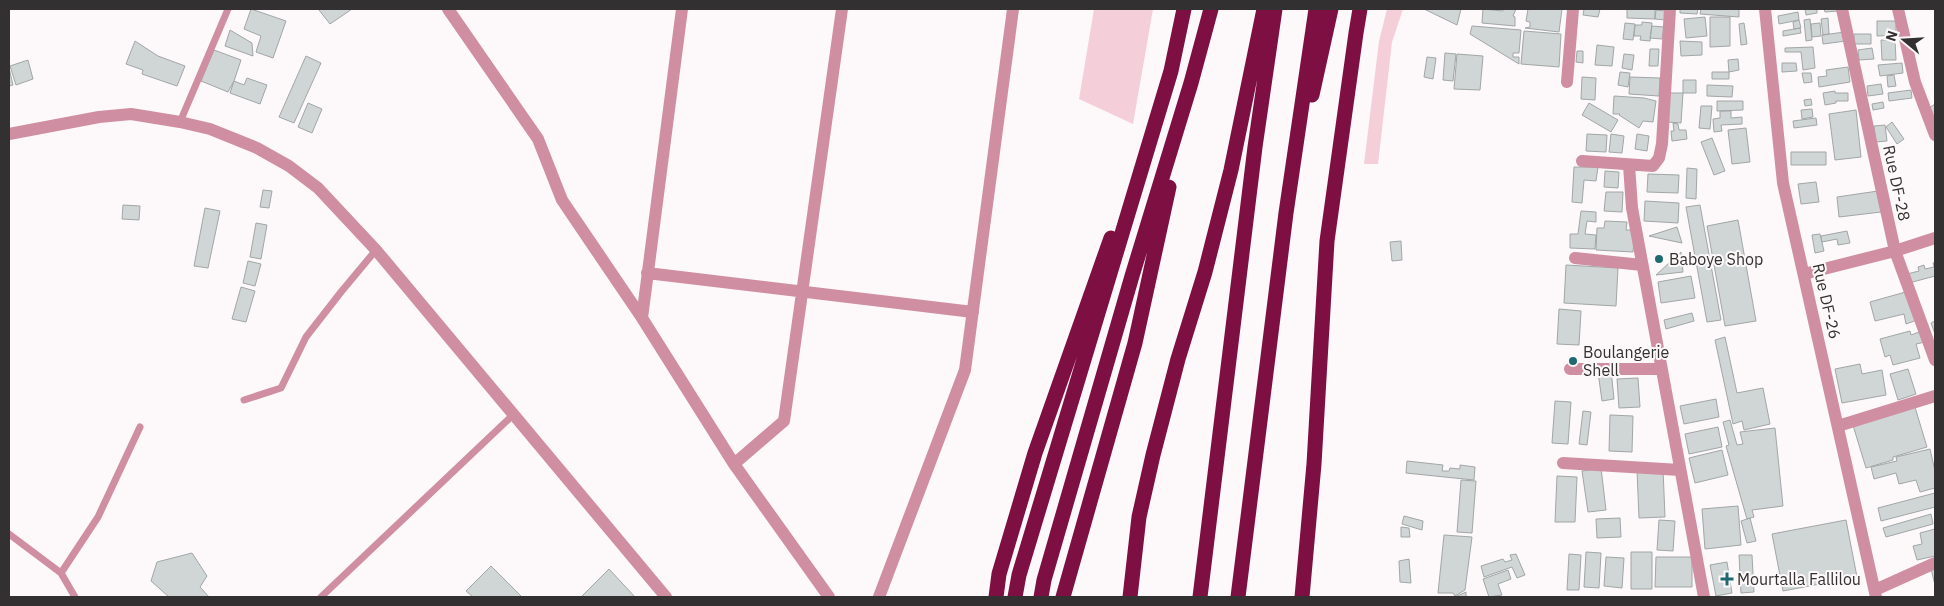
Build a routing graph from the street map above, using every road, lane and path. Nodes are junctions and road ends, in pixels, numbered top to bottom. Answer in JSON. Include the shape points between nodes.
{"nodes":[{"id":1,"x":228,"y":9,"type":"edge"},
{"id":2,"x":448,"y":9,"type":"edge"},
{"id":3,"x":682,"y":9,"type":"edge"},
{"id":4,"x":842,"y":9,"type":"edge"},
{"id":5,"x":1013,"y":9,"type":"edge"},
{"id":6,"x":1184,"y":9,"type":"edge"},
{"id":7,"x":1211,"y":9,"type":"edge"},
{"id":8,"x":1264,"y":9,"type":"edge"},
{"id":9,"x":1275,"y":9,"type":"edge"},
{"id":10,"x":1316,"y":9,"type":"edge"},
{"id":11,"x":1331,"y":9,"type":"edge"},
{"id":12,"x":1360,"y":9,"type":"edge"},
{"id":13,"x":1573,"y":9,"type":"edge"},
{"id":14,"x":1670,"y":9,"type":"edge"},
{"id":15,"x":1765,"y":9,"type":"edge"},
{"id":16,"x":1842,"y":9,"type":"edge"},
{"id":17,"x":1898,"y":9,"type":"edge"},
{"id":18,"x":1171,"y":71,"type":"junction"},
{"id":19,"x":1567,"y":82,"type":"dead end"},
{"id":20,"x":1191,"y":83,"type":"junction"},
{"id":21,"x":180,"y":122,"type":"junction"},
{"id":22,"x":9,"y":134,"type":"edge"},
{"id":23,"x":1935,"y":135,"type":"edge"},
{"id":24,"x":1582,"y":161,"type":"dead end"},
{"id":25,"x":1629,"y":165,"type":"junction"},
{"id":26,"x":1286,"y":213,"type":"junction"},
{"id":27,"x":1935,"y":238,"type":"edge"},
{"id":28,"x":376,"y":250,"type":"junction"},
{"id":29,"x":1895,"y":250,"type":"junction"},
{"id":30,"x":1575,"y":258,"type":"dead end"},
{"id":31,"x":1642,"y":265,"type":"junction"},
{"id":32,"x":648,"y":274,"type":"junction"},
{"id":33,"x":1804,"y":274,"type":"junction"},
{"id":34,"x":801,"y":292,"type":"junction"},
{"id":35,"x":973,"y":312,"type":"junction"},
{"id":36,"x":642,"y":318,"type":"junction"},
{"id":37,"x":1935,"y":360,"type":"edge"},
{"id":38,"x":1570,"y":369,"type":"dead end"},
{"id":39,"x":1662,"y":370,"type":"junction"},
{"id":40,"x":1935,"y":396,"type":"edge"},
{"id":41,"x":244,"y":400,"type":"dead end"},
{"id":42,"x":514,"y":414,"type":"junction"},
{"id":43,"x":1838,"y":426,"type":"junction"},
{"id":44,"x":140,"y":427,"type":"dead end"},
{"id":45,"x":1563,"y":463,"type":"dead end"},
{"id":46,"x":734,"y":464,"type":"junction"},
{"id":47,"x":1680,"y":470,"type":"junction"},
{"id":48,"x":9,"y":534,"type":"edge"},
{"id":49,"x":1935,"y":563,"type":"edge"},
{"id":50,"x":61,"y":573,"type":"junction"},
{"id":51,"x":1876,"y":594,"type":"edge"},
{"id":52,"x":75,"y":597,"type":"edge"},
{"id":53,"x":321,"y":597,"type":"edge"},
{"id":54,"x":666,"y":597,"type":"edge"},
{"id":55,"x":830,"y":597,"type":"edge"},
{"id":56,"x":879,"y":597,"type":"edge"},
{"id":57,"x":996,"y":597,"type":"edge"},
{"id":58,"x":1015,"y":597,"type":"edge"},
{"id":59,"x":1041,"y":597,"type":"edge"},
{"id":60,"x":1063,"y":597,"type":"edge"},
{"id":61,"x":1130,"y":597,"type":"edge"},
{"id":62,"x":1200,"y":597,"type":"edge"},
{"id":63,"x":1238,"y":597,"type":"edge"},
{"id":64,"x":1302,"y":597,"type":"edge"},
{"id":65,"x":1704,"y":597,"type":"edge"}],
"edges":[{"from":1,"to":21,"type":"lane"},
{"from":2,"to":36,"type":"street","via":[[538,139],[562,200]]},
{"from":3,"to":32,"type":"street"},
{"from":4,"to":34,"type":"street"},
{"from":5,"to":35,"type":"street"},
{"from":6,"to":18,"type":"highway"},
{"from":7,"to":20,"type":"highway"},
{"from":8,"to":61,"type":"highway","via":[[1229,179],[1153,455],[1139,517]]},
{"from":9,"to":62,"type":"highway"},
{"from":10,"to":26,"type":"highway"},
{"from":11,"to":26,"type":"highway"},
{"from":12,"to":64,"type":"highway","via":[[1327,240],[1314,464]]},
{"from":13,"to":19,"type":"street"},
{"from":14,"to":25,"type":"street","via":[[1659,158],[1653,166]]},
{"from":15,"to":33,"type":"street","name":"Rue DF-26","via":[[1783,183]]},
{"from":16,"to":29,"type":"street","name":"Rue DF-28"},
{"from":17,"to":23,"type":"street","via":[[1915,82]]},
{"from":18,"to":57,"type":"highway","via":[[1035,452]]},
{"from":18,"to":58,"type":"highway"},
{"from":20,"to":59,"type":"highway"},
{"from":20,"to":60,"type":"highway","via":[[1135,343]]},
{"from":21,"to":22,"type":"street","via":[[131,114]]},
{"from":21,"to":28,"type":"street","via":[[218,132],[257,148],[288,166],[318,188]]},
{"from":24,"to":25,"type":"street"},
{"from":25,"to":31,"type":"street","via":[[1632,208]]},
{"from":26,"to":63,"type":"highway"},
{"from":27,"to":29,"type":"street"},
{"from":28,"to":41,"type":"lane","via":[[306,337],[281,388]]},
{"from":28,"to":42,"type":"street"},
{"from":29,"to":33,"type":"street"},
{"from":29,"to":37,"type":"street","name":"Rue DF-28"},
{"from":30,"to":31,"type":"street"},
{"from":31,"to":39,"type":"street"},
{"from":32,"to":34,"type":"street"},
{"from":32,"to":36,"type":"street"},
{"from":33,"to":43,"type":"street","name":"Rue DF-26"},
{"from":34,"to":35,"type":"street"},
{"from":34,"to":46,"type":"street","via":[[784,421]]},
{"from":35,"to":56,"type":"street","via":[[965,370]]},
{"from":36,"to":46,"type":"street"},
{"from":38,"to":39,"type":"street"},
{"from":39,"to":47,"type":"street"},
{"from":40,"to":43,"type":"street"},
{"from":42,"to":53,"type":"lane"},
{"from":42,"to":54,"type":"street"},
{"from":43,"to":51,"type":"street","name":"Rue DF-26"},
{"from":44,"to":50,"type":"lane","via":[[98,517]]},
{"from":45,"to":47,"type":"street"},
{"from":46,"to":55,"type":"street"},
{"from":47,"to":65,"type":"street"},
{"from":48,"to":50,"type":"lane"},
{"from":49,"to":51,"type":"street"},
{"from":50,"to":52,"type":"lane"}]}
